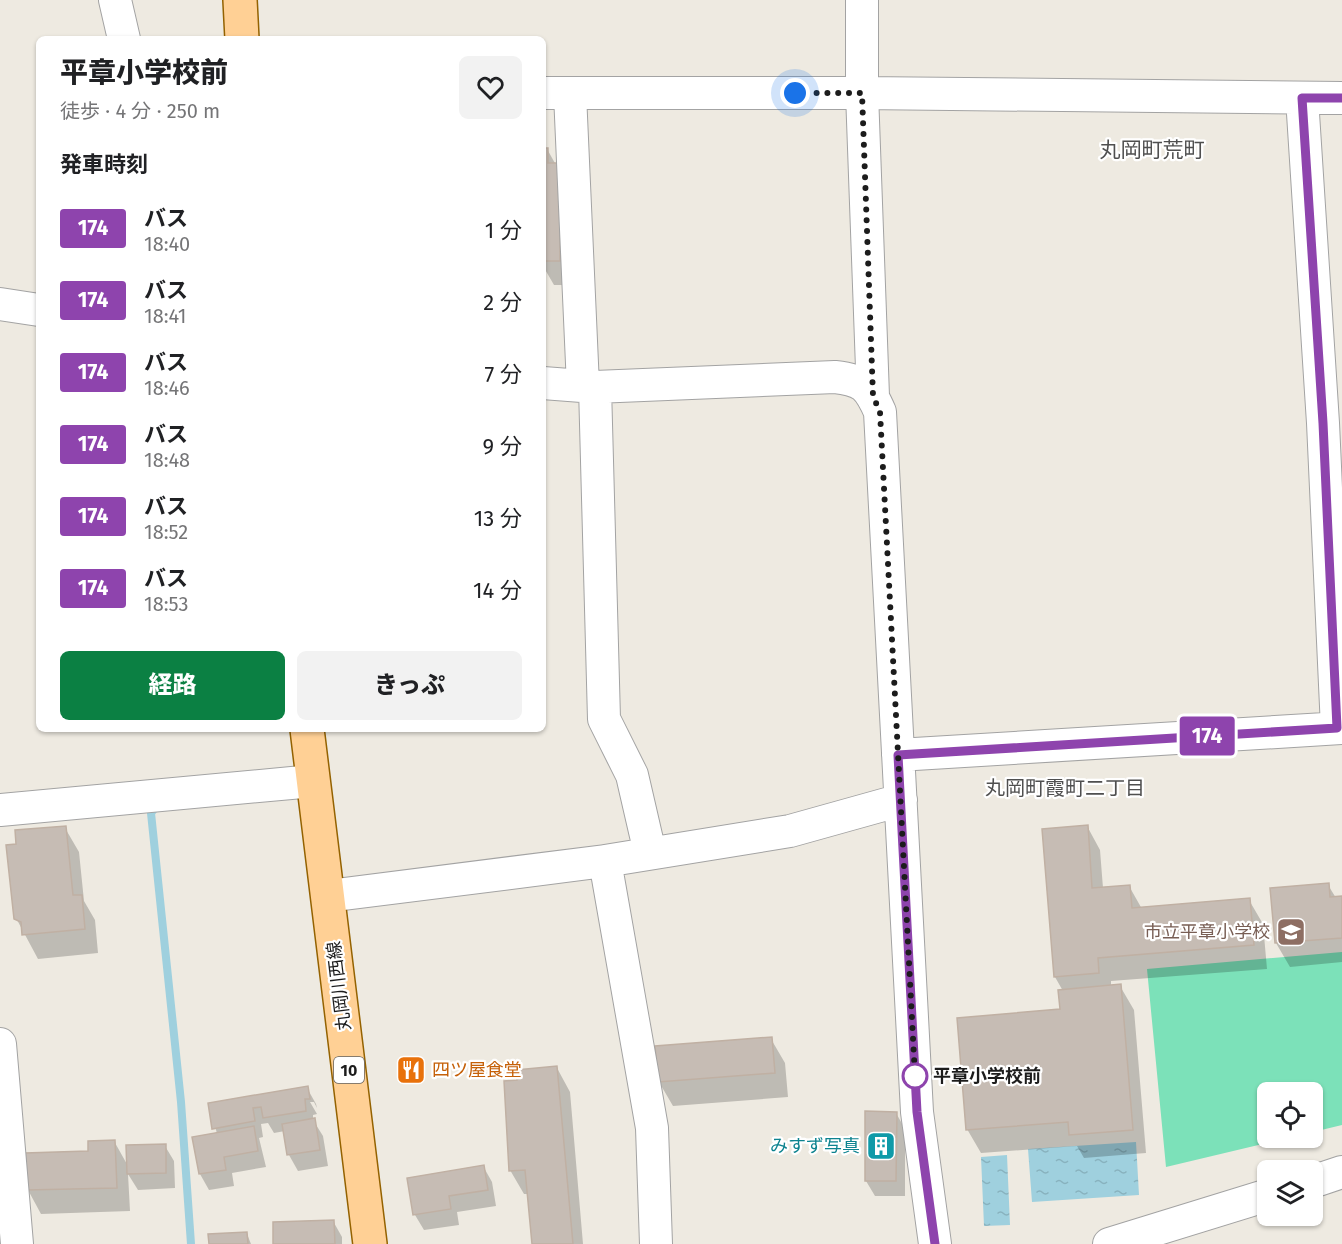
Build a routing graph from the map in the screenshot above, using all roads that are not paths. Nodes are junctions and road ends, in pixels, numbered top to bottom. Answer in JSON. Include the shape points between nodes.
{"nodes":[{"id":1,"x":115,"y":0,"type":"edge"},
{"id":2,"x":240,"y":0,"type":"edge"},
{"id":3,"x":862,"y":0,"type":"edge"},
{"id":4,"x":123,"y":36,"type":"edge"},
{"id":5,"x":242,"y":36,"type":"edge"},
{"id":6,"x":862,"y":93,"type":"junction"},
{"id":7,"x":556,"y":94,"type":"edge"},
{"id":8,"x":1302,"y":98,"type":"junction"},
{"id":9,"x":1342,"y":98,"type":"edge"},
{"id":10,"x":0,"y":304,"type":"edge"},
{"id":11,"x":36,"y":310,"type":"edge"},
{"id":12,"x":546,"y":383,"type":"edge"},
{"id":13,"x":589,"y":387,"type":"junction"},
{"id":14,"x":873,"y":396,"type":"junction"},
{"id":15,"x":1332,"y":422,"type":"edge"},
{"id":16,"x":1340,"y":728,"type":"edge"},
{"id":17,"x":307,"y":732,"type":"edge"},
{"id":18,"x":898,"y":755,"type":"junction"},
{"id":19,"x":314,"y":781,"type":"junction"},
{"id":20,"x":901,"y":800,"type":"junction"},
{"id":21,"x":0,"y":810,"type":"edge"},
{"id":22,"x":650,"y":853,"type":"junction"},
{"id":23,"x":605,"y":861,"type":"junction"},
{"id":24,"x":328,"y":896,"type":"junction"},
{"id":25,"x":0,"y":1044,"type":"edge"},
{"id":26,"x":1342,"y":1173,"type":"edge"},
{"id":27,"x":1323,"y":1179,"type":"edge"},
{"id":28,"x":1257,"y":1198,"type":"edge"},
{"id":29,"x":17,"y":1244,"type":"edge"},
{"id":30,"x":370,"y":1244,"type":"edge"},
{"id":31,"x":656,"y":1244,"type":"edge"},
{"id":32,"x":935,"y":1244,"type":"edge"},
{"id":33,"x":1109,"y":1244,"type":"edge"}],
"edges":[{"from":1,"to":4,"type":"street"},
{"from":2,"to":5,"type":"main road"},
{"from":3,"to":6,"type":"street"},
{"from":6,"to":7,"type":"street"},
{"from":6,"to":8,"type":"street"},
{"from":6,"to":14,"type":"street"},
{"from":7,"to":13,"type":"street"},
{"from":8,"to":9,"type":"street"},
{"from":8,"to":15,"type":"street"},
{"from":10,"to":11,"type":"street"},
{"from":12,"to":13,"type":"street"},
{"from":13,"to":14,"type":"street","via":[[836,377],[856,380]]},
{"from":13,"to":22,"type":"street","via":[[604,719],[632,774]]},
{"from":14,"to":18,"type":"street","via":[[880,412]]},
{"from":15,"to":16,"type":"street"},
{"from":16,"to":18,"type":"street"},
{"from":17,"to":19,"type":"main road","name":"丸岡川西線","number":"10"},
{"from":18,"to":20,"type":"street"},
{"from":19,"to":21,"type":"street"},
{"from":19,"to":24,"type":"main road","name":"丸岡川西線","number":"10"},
{"from":20,"to":22,"type":"street","via":[[790,831]]},
{"from":20,"to":32,"type":"street","via":[[917,1112]]},
{"from":22,"to":23,"type":"street"},
{"from":23,"to":24,"type":"street"},
{"from":23,"to":31,"type":"street","via":[[652,1128]]},
{"from":24,"to":30,"type":"main road","name":"丸岡川西線","number":"10"},
{"from":25,"to":29,"type":"street"},
{"from":26,"to":27,"type":"street"},
{"from":28,"to":33,"type":"street"}]}
